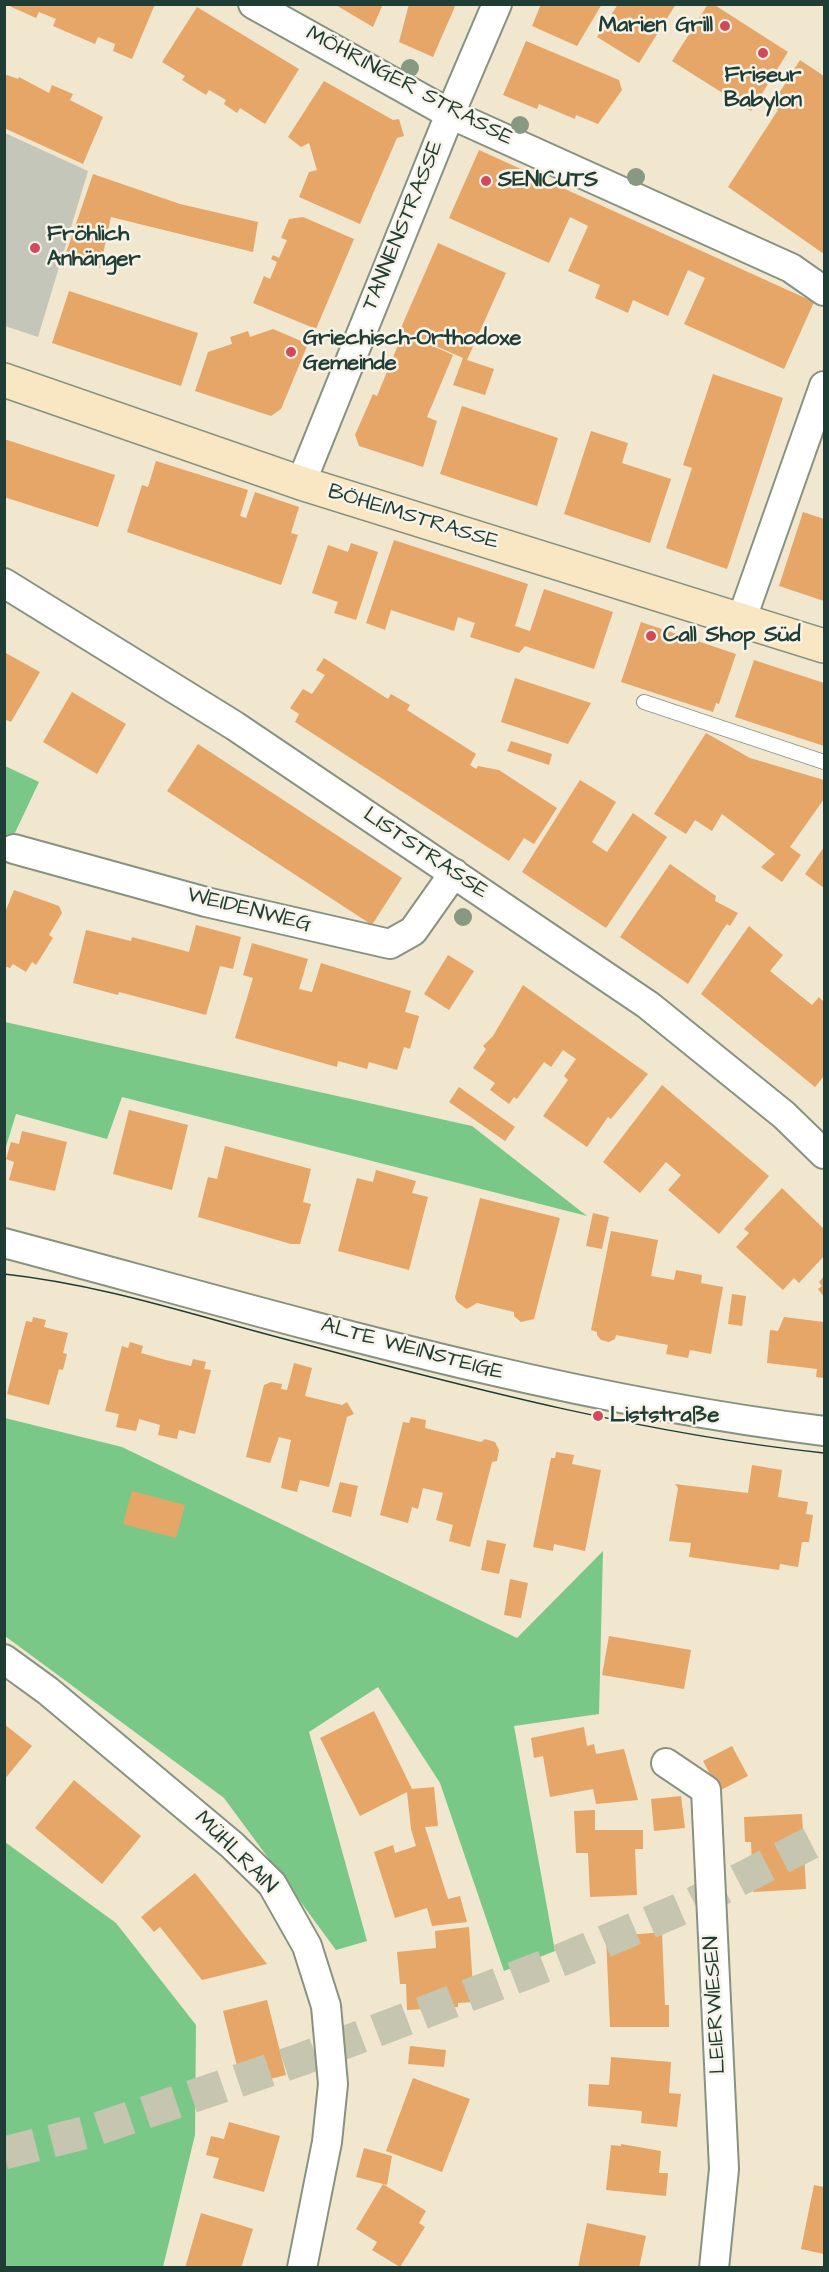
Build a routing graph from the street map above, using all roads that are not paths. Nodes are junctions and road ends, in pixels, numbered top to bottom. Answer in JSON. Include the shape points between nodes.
{"nodes":[{"id":1,"x":253,"y":4,"type":"edge"},
{"id":2,"x":497,"y":4,"type":"edge"},
{"id":3,"x":450,"y":114,"type":"junction"},
{"id":4,"x":825,"y":291,"type":"edge"},
{"id":5,"x":4,"y":380,"type":"edge"},
{"id":6,"x":825,"y":386,"type":"edge"},
{"id":7,"x":301,"y":483,"type":"junction"},
{"id":8,"x":4,"y":583,"type":"edge"},
{"id":9,"x":741,"y":621,"type":"junction"},
{"id":10,"x":825,"y":646,"type":"edge"},
{"id":11,"x":644,"y":702,"type":"dead end"},
{"id":12,"x":825,"y":762,"type":"edge"},
{"id":13,"x":14,"y":849,"type":"dead end"},
{"id":14,"x":454,"y":873,"type":"junction"},
{"id":15,"x":825,"y":1154,"type":"edge"},
{"id":16,"x":4,"y":1243,"type":"edge"},
{"id":17,"x":825,"y":1431,"type":"edge"},
{"id":18,"x":4,"y":1659,"type":"edge"},
{"id":19,"x":666,"y":1763,"type":"dead end"},
{"id":20,"x":302,"y":2268,"type":"edge"},
{"id":21,"x":714,"y":2268,"type":"edge"}],
"edges":[{"from":1,"to":3,"type":"street","name":"MÖHRINGER STRASSE"},
{"from":2,"to":3,"type":"street","name":"TANNENSTRASSE"},
{"from":3,"to":4,"type":"street","name":"MÖHRINGER STRASSE","via":[[791,268]]},
{"from":3,"to":7,"type":"street","name":"TANNENSTRASSE"},
{"from":5,"to":7,"type":"street","name":"BÖHEIMSTRASSE"},
{"from":6,"to":9,"type":"street"},
{"from":7,"to":9,"type":"street","name":"BÖHEIMSTRASSE"},
{"from":8,"to":14,"type":"street","name":"LISTSTRASSE","via":[[235,726]]},
{"from":9,"to":10,"type":"street","name":"BÖHEIMSTRASSE"},
{"from":11,"to":12,"type":"lane"},
{"from":13,"to":14,"type":"street","name":"WEIDENWEG","via":[[207,902],[390,944],[413,931]]},
{"from":14,"to":15,"type":"street","name":"LISTSTRASSE","via":[[648,1005],[784,1115]]},
{"from":16,"to":17,"type":"street","name":"ALTE WEINSTEIGE","via":[[522,1379],[729,1419]]},
{"from":18,"to":20,"type":"street","name":"MÜHLRAIN","via":[[48,1691],[232,1845],[272,1884],[307,1946],[326,2006],[333,2084],[327,2142]]},
{"from":19,"to":21,"type":"street","name":"LEIERWIESEN","via":[[706,1790],[724,2169]]}]}
